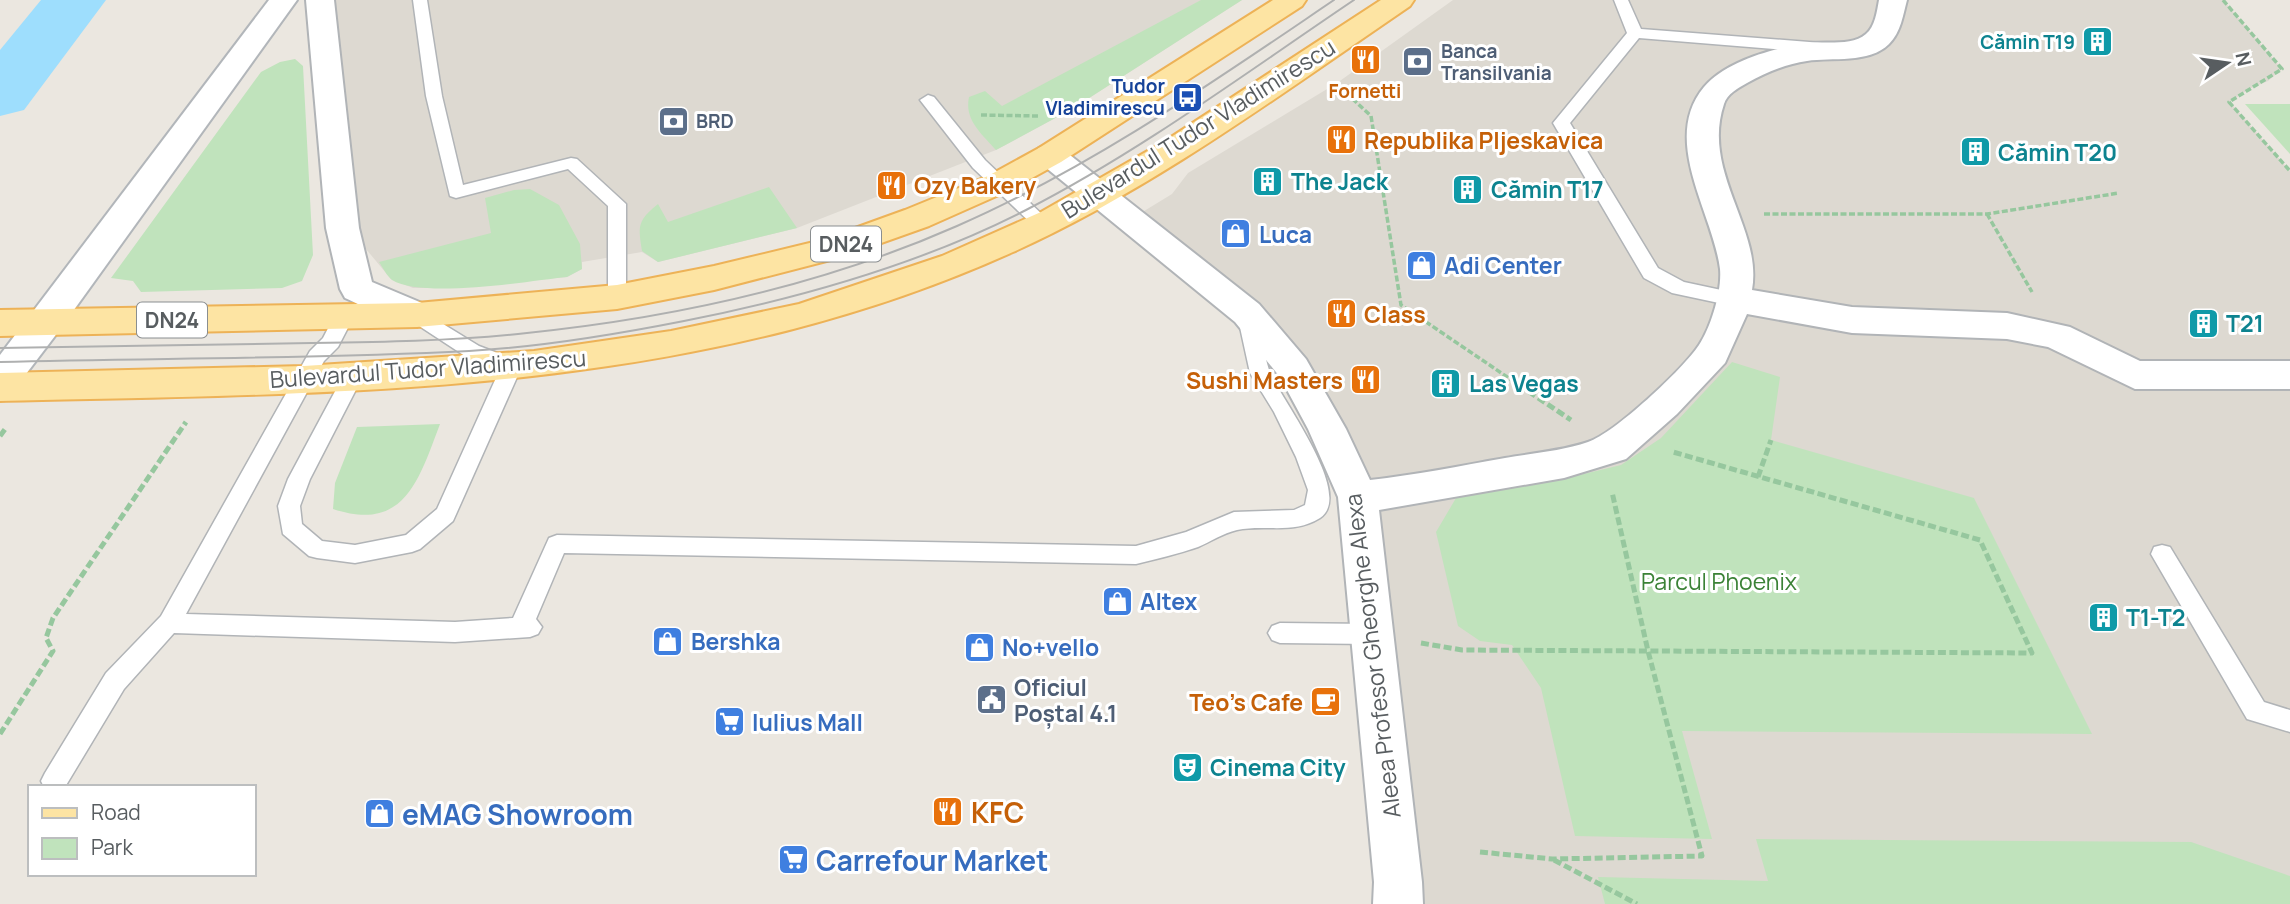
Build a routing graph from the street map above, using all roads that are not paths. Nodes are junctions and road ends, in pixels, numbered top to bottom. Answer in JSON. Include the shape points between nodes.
{"nodes":[{"id":1,"x":283,"y":0,"type":"edge"},
{"id":2,"x":320,"y":0,"type":"edge"},
{"id":3,"x":420,"y":0,"type":"edge"},
{"id":4,"x":1292,"y":0,"type":"edge"},
{"id":5,"x":1400,"y":0,"type":"edge"},
{"id":6,"x":1621,"y":0,"type":"edge"},
{"id":7,"x":1893,"y":0,"type":"edge"},
{"id":8,"x":1635,"y":33,"type":"junction"},
{"id":9,"x":1844,"y":49,"type":"junction"},
{"id":10,"x":928,"y":100,"type":"dead end"},
{"id":11,"x":1050,"y":155,"type":"junction"},
{"id":12,"x":999,"y":183,"type":"junction"},
{"id":13,"x":1100,"y":194,"type":"junction"},
{"id":14,"x":1042,"y":224,"type":"junction"},
{"id":15,"x":617,"y":297,"type":"junction"},
{"id":16,"x":1733,"y":299,"type":"junction"},
{"id":17,"x":1247,"y":313,"type":"junction"},
{"id":18,"x":417,"y":315,"type":"junction"},
{"id":19,"x":344,"y":316,"type":"junction"},
{"id":20,"x":0,"y":323,"type":"edge"},
{"id":21,"x":46,"y":323,"type":"junction"},
{"id":22,"x":512,"y":366,"type":"junction"},
{"id":23,"x":354,"y":374,"type":"junction"},
{"id":24,"x":2290,"y":375,"type":"edge"},
{"id":25,"x":304,"y":380,"type":"junction"},
{"id":26,"x":0,"y":381,"type":"edge"},
{"id":27,"x":0,"y":387,"type":"edge"},
{"id":28,"x":1358,"y":497,"type":"junction"},
{"id":29,"x":2162,"y":554,"type":"dead end"},
{"id":30,"x":169,"y":623,"type":"junction"},
{"id":31,"x":1280,"y":633,"type":"dead end"},
{"id":32,"x":1372,"y":634,"type":"junction"},
{"id":33,"x":2290,"y":721,"type":"edge"},
{"id":34,"x":54,"y":781,"type":"dead end"},
{"id":35,"x":1398,"y":904,"type":"edge"}],
"edges":[{"from":1,"to":21,"type":"street"},
{"from":2,"to":18,"type":"street","via":[[349,268],[357,289]]},
{"from":3,"to":15,"type":"lane","via":[[456,192],[571,163],[617,204]]},
{"from":4,"to":11,"type":"main road","number":"DN24"},
{"from":5,"to":13,"type":"main road","name":"Bulevardul Tudor Vladimirescu","number":"DN24"},
{"from":6,"to":8,"type":"lane"},
{"from":7,"to":9,"type":"street","via":[[1881,37],[1866,47]]},
{"from":8,"to":9,"type":"lane"},
{"from":8,"to":16,"type":"lane","via":[[1561,124],[1651,273],[1679,288]]},
{"from":9,"to":16,"type":"street","via":[[1804,52],[1755,68],[1727,81],[1710,99],[1702,138],[1738,272]]},
{"from":10,"to":12,"type":"lane"},
{"from":11,"to":12,"type":"main road","number":"DN24"},
{"from":11,"to":13,"type":"street","name":"Aleea Profesor Gheorghe Alexa"},
{"from":12,"to":14,"type":"lane"},
{"from":12,"to":15,"type":"main road","number":"DN24","via":[[830,249]]},
{"from":13,"to":14,"type":"main road","name":"Bulevardul Tudor Vladimirescu","number":"DN24"},
{"from":13,"to":17,"type":"street","name":"Aleea Profesor Gheorghe Alexa"},
{"from":14,"to":22,"type":"main road","name":"Bulevardul Tudor Vladimirescu","number":"DN24","via":[[922,275],[782,320],[696,340]]},
{"from":15,"to":18,"type":"main road","number":"DN24"},
{"from":16,"to":24,"type":"street","via":[[1852,320],[2007,326],[2057,335],[2135,375]]},
{"from":16,"to":28,"type":"street","via":[[1713,353],[1612,448],[1555,465]]},
{"from":17,"to":28,"type":"street","name":"Aleea Profesor Gheorghe Alexa","via":[[1293,368]]},
{"from":17,"to":30,"type":"lane","via":[[1260,373],[1283,409],[1319,490],[1315,510],[1296,519],[1234,521],[1191,540],[1136,555],[556,544],[525,627],[455,632]]},
{"from":18,"to":19,"type":"main road","number":"DN24"},
{"from":18,"to":22,"type":"lane","via":[[472,351]]},
{"from":19,"to":21,"type":"main road","number":"DN24"},
{"from":19,"to":25,"type":"lane"},
{"from":20,"to":21,"type":"main road","number":"DN24"},
{"from":21,"to":26,"type":"street"},
{"from":22,"to":23,"type":"main road","name":"Bulevardul Tudor Vladimirescu","number":"DN24"},
{"from":22,"to":23,"type":"lane","via":[[445,515],[412,543],[355,554],[317,549],[290,528],[289,506]]},
{"from":23,"to":25,"type":"main road","name":"Bulevardul Tudor Vladimirescu","number":"DN24"},
{"from":25,"to":27,"type":"main road","name":"Bulevardul Tudor Vladimirescu","number":"DN24"},
{"from":25,"to":30,"type":"lane"},
{"from":28,"to":32,"type":"street","name":"Aleea Profesor Gheorghe Alexa"},
{"from":29,"to":33,"type":"lane","via":[[2256,711]]},
{"from":30,"to":34,"type":"lane","via":[[115,681]]},
{"from":31,"to":32,"type":"lane"},
{"from":32,"to":35,"type":"street","name":"Aleea Profesor Gheorghe Alexa"}]}
